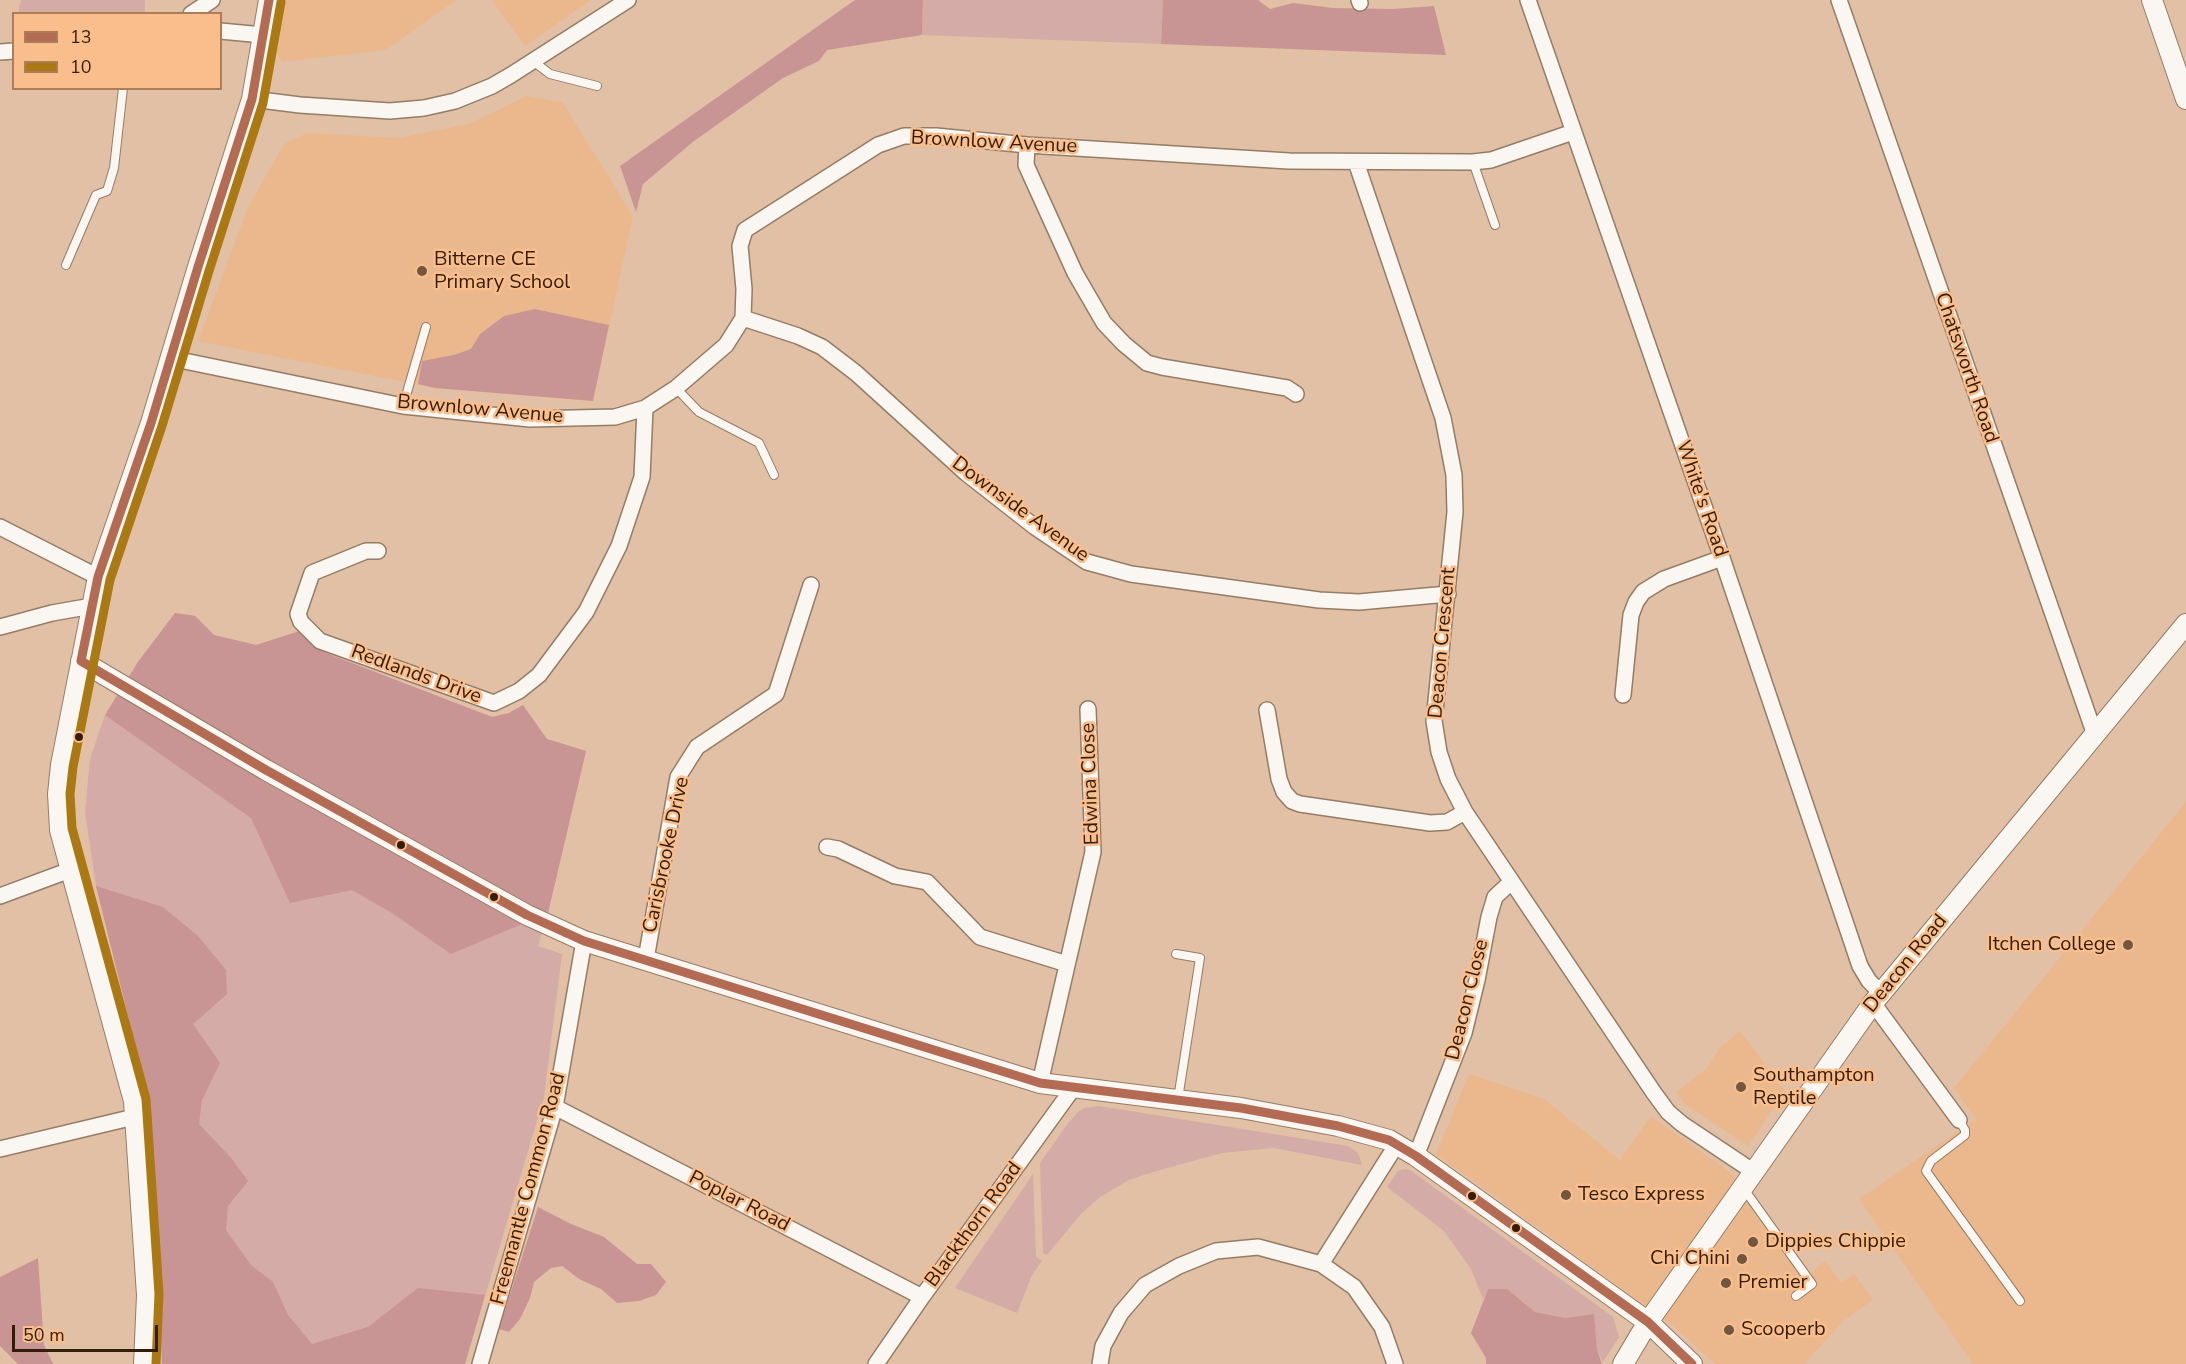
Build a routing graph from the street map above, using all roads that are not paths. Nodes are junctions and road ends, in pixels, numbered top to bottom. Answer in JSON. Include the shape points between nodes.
{"nodes":[{"id":1,"x":212,"y":0,"type":"edge"},
{"id":2,"x":269,"y":0,"type":"edge"},
{"id":3,"x":628,"y":0,"type":"edge"},
{"id":4,"x":1528,"y":0,"type":"edge"},
{"id":5,"x":1839,"y":0,"type":"edge"},
{"id":6,"x":2152,"y":0,"type":"edge"},
{"id":7,"x":194,"y":12,"type":"edge"},
{"id":8,"x":222,"y":31,"type":"edge"},
{"id":9,"x":263,"y":35,"type":"junction"},
{"id":10,"x":533,"y":62,"type":"junction"},
{"id":11,"x":597,"y":86,"type":"dead end"},
{"id":12,"x":123,"y":90,"type":"edge"},
{"id":13,"x":252,"y":99,"type":"junction"},
{"id":14,"x":2186,"y":99,"type":"edge"},
{"id":15,"x":1573,"y":132,"type":"junction"},
{"id":16,"x":1027,"y":145,"type":"junction"},
{"id":17,"x":1356,"y":162,"type":"junction"},
{"id":18,"x":1473,"y":162,"type":"junction"},
{"id":19,"x":1495,"y":225,"type":"dead end"},
{"id":20,"x":66,"y":266,"type":"dead end"},
{"id":21,"x":743,"y":318,"type":"junction"},
{"id":22,"x":426,"y":327,"type":"dead end"},
{"id":23,"x":170,"y":358,"type":"junction"},
{"id":24,"x":676,"y":388,"type":"junction"},
{"id":25,"x":1296,"y":394,"type":"dead end"},
{"id":26,"x":403,"y":406,"type":"junction"},
{"id":27,"x":645,"y":408,"type":"junction"},
{"id":28,"x":774,"y":474,"type":"dead end"},
{"id":29,"x":0,"y":527,"type":"edge"},
{"id":30,"x":378,"y":551,"type":"dead end"},
{"id":31,"x":1722,"y":558,"type":"junction"},
{"id":32,"x":98,"y":577,"type":"junction"},
{"id":33,"x":811,"y":585,"type":"dead end"},
{"id":34,"x":1448,"y":594,"type":"junction"},
{"id":35,"x":92,"y":606,"type":"junction"},
{"id":36,"x":2186,"y":624,"type":"edge"},
{"id":37,"x":0,"y":627,"type":"edge"},
{"id":38,"x":81,"y":661,"type":"junction"},
{"id":39,"x":1623,"y":695,"type":"dead end"},
{"id":40,"x":1089,"y":709,"type":"dead end"},
{"id":41,"x":1267,"y":710,"type":"dead end"},
{"id":42,"x":2095,"y":735,"type":"junction"},
{"id":43,"x":1465,"y":812,"type":"junction"},
{"id":44,"x":827,"y":847,"type":"dead end"},
{"id":45,"x":70,"y":870,"type":"junction"},
{"id":46,"x":1511,"y":882,"type":"junction"},
{"id":47,"x":0,"y":896,"type":"edge"},
{"id":48,"x":584,"y":941,"type":"junction"},
{"id":49,"x":1176,"y":954,"type":"dead end"},
{"id":50,"x":646,"y":959,"type":"junction"},
{"id":51,"x":1067,"y":964,"type":"junction"},
{"id":52,"x":1877,"y":998,"type":"junction"},
{"id":53,"x":1040,"y":1083,"type":"junction"},
{"id":54,"x":1074,"y":1087,"type":"junction"},
{"id":55,"x":1178,"y":1099,"type":"junction"},
{"id":56,"x":555,"y":1107,"type":"junction"},
{"id":57,"x":134,"y":1117,"type":"junction"},
{"id":58,"x":1959,"y":1120,"type":"joint"},
{"id":59,"x":1397,"y":1144,"type":"junction"},
{"id":60,"x":0,"y":1149,"type":"edge"},
{"id":61,"x":1416,"y":1156,"type":"junction"},
{"id":62,"x":1748,"y":1180,"type":"junction"},
{"id":63,"x":1321,"y":1264,"type":"junction"},
{"id":64,"x":1796,"y":1296,"type":"dead end"},
{"id":65,"x":922,"y":1297,"type":"junction"},
{"id":66,"x":2020,"y":1301,"type":"dead end"},
{"id":67,"x":1648,"y":1322,"type":"junction"},
{"id":68,"x":144,"y":1364,"type":"edge"},
{"id":69,"x":480,"y":1364,"type":"edge"},
{"id":70,"x":876,"y":1364,"type":"edge"},
{"id":71,"x":1100,"y":1364,"type":"edge"},
{"id":72,"x":1395,"y":1364,"type":"edge"},
{"id":73,"x":1623,"y":1364,"type":"edge"},
{"id":74,"x":1692,"y":1364,"type":"edge"}],
"edges":[{"from":1,"to":7,"type":"street"},
{"from":2,"to":9,"type":"street"},
{"from":3,"to":10,"type":"street"},
{"from":4,"to":15,"type":"street","name":"White's Road"},
{"from":5,"to":42,"type":"street","name":"Chatsworth Road"},
{"from":6,"to":14,"type":"street"},
{"from":8,"to":9,"type":"street"},
{"from":9,"to":13,"type":"street"},
{"from":10,"to":11,"type":"lane","via":[[550,74]]},
{"from":10,"to":13,"type":"street","via":[[492,86],[424,108],[390,111]]},
{"from":12,"to":20,"type":"lane","via":[[114,168],[107,191],[96,195]]},
{"from":13,"to":23,"type":"street"},
{"from":15,"to":18,"type":"street","name":"Brownlow Avenue","via":[[1491,160]]},
{"from":15,"to":31,"type":"street","name":"White's Road"},
{"from":16,"to":17,"type":"street","name":"Brownlow Avenue"},
{"from":16,"to":21,"type":"street","name":"Brownlow Avenue","via":[[904,136],[878,146],[745,230],[740,246]]},
{"from":16,"to":25,"type":"street","via":[[1026,165],[1075,273],[1104,323],[1124,344],[1147,363],[1287,388]]},
{"from":17,"to":18,"type":"street","name":"Brownlow Avenue"},
{"from":17,"to":34,"type":"street","name":"Deacon Crescent","via":[[1448,441],[1455,506]]},
{"from":18,"to":19,"type":"lane"},
{"from":21,"to":24,"type":"street","name":"Brownlow Avenue","via":[[726,345]]},
{"from":21,"to":34,"type":"street","name":"Downside Avenue","via":[[822,347],[966,473],[1087,562],[1131,574],[1328,600],[1359,602]]},
{"from":22,"to":26,"type":"lane"},
{"from":23,"to":26,"type":"street","name":"Brownlow Avenue"},
{"from":23,"to":32,"type":"street"},
{"from":24,"to":27,"type":"street","name":"Brownlow Avenue"},
{"from":24,"to":28,"type":"lane","via":[[699,412],[759,443]]},
{"from":26,"to":27,"type":"street","name":"Brownlow Avenue","via":[[530,419],[615,417]]},
{"from":27,"to":30,"type":"street","name":"Redlands Drive","via":[[642,477],[619,546],[586,612],[540,675],[519,691],[494,703],[320,641],[301,622],[298,614],[312,573],[366,551]]},
{"from":29,"to":32,"type":"street"},
{"from":31,"to":39,"type":"street","via":[[1664,579],[1643,592],[1631,615]]},
{"from":31,"to":52,"type":"street","name":"White's Road","via":[[1860,966]]},
{"from":32,"to":35,"type":"street"},
{"from":33,"to":50,"type":"street","name":"Carisbrooke Drive","via":[[776,694],[697,747],[678,777]]},
{"from":34,"to":43,"type":"street","name":"Deacon Crescent","via":[[1434,721],[1448,779]]},
{"from":35,"to":37,"type":"street"},
{"from":35,"to":38,"type":"street"},
{"from":36,"to":42,"type":"street","name":"Deacon Road"},
{"from":38,"to":45,"type":"street","via":[[65,735],[58,795],[60,830]]},
{"from":38,"to":48,"type":"street","via":[[495,898]]},
{"from":40,"to":51,"type":"street","name":"Edwina Close","via":[[1093,852]]},
{"from":41,"to":43,"type":"street","via":[[1279,779],[1292,801],[1430,823],[1447,822]]},
{"from":42,"to":52,"type":"street","name":"Deacon Road"},
{"from":43,"to":46,"type":"street","name":"Deacon Crescent"},
{"from":44,"to":51,"type":"street","via":[[895,876],[927,882],[980,937]]},
{"from":45,"to":47,"type":"street"},
{"from":45,"to":57,"type":"street","via":[[134,1101]]},
{"from":46,"to":61,"type":"street","name":"Deacon Close","via":[[1496,897],[1489,916],[1464,1033]]},
{"from":46,"to":62,"type":"street","name":"Deacon Crescent","via":[[1668,1112]]},
{"from":48,"to":50,"type":"street"},
{"from":48,"to":56,"type":"street","name":"Freemantle Common Road"},
{"from":49,"to":55,"type":"lane","via":[[1200,958]]},
{"from":50,"to":53,"type":"street"},
{"from":51,"to":53,"type":"street","name":"Edwina Close"},
{"from":52,"to":58,"type":"street","name":"White's Road"},
{"from":52,"to":62,"type":"street","name":"Deacon Road"},
{"from":53,"to":54,"type":"street"},
{"from":54,"to":55,"type":"street"},
{"from":54,"to":65,"type":"street","name":"Blackthorn Road"},
{"from":55,"to":59,"type":"street","via":[[1338,1126]]},
{"from":56,"to":65,"type":"street","name":"Poplar Road"},
{"from":56,"to":69,"type":"street","name":"Freemantle Common Road"},
{"from":57,"to":60,"type":"street"},
{"from":57,"to":68,"type":"street","via":[[147,1295]]},
{"from":58,"to":66,"type":"lane","via":[[1965,1135],[1931,1161],[1926,1171]]},
{"from":59,"to":61,"type":"street"},
{"from":59,"to":63,"type":"street"},
{"from":61,"to":67,"type":"street"},
{"from":62,"to":64,"type":"lane","via":[[1812,1284]]},
{"from":62,"to":67,"type":"street","name":"Deacon Road"},
{"from":63,"to":71,"type":"street","via":[[1258,1247],[1216,1251],[1179,1266],[1145,1285],[1120,1313],[1103,1346]]},
{"from":63,"to":72,"type":"street","via":[[1354,1287],[1382,1327]]},
{"from":65,"to":70,"type":"street","name":"Blackthorn Road"},
{"from":67,"to":73,"type":"street","name":"Deacon Road"},
{"from":67,"to":74,"type":"street"}]}
